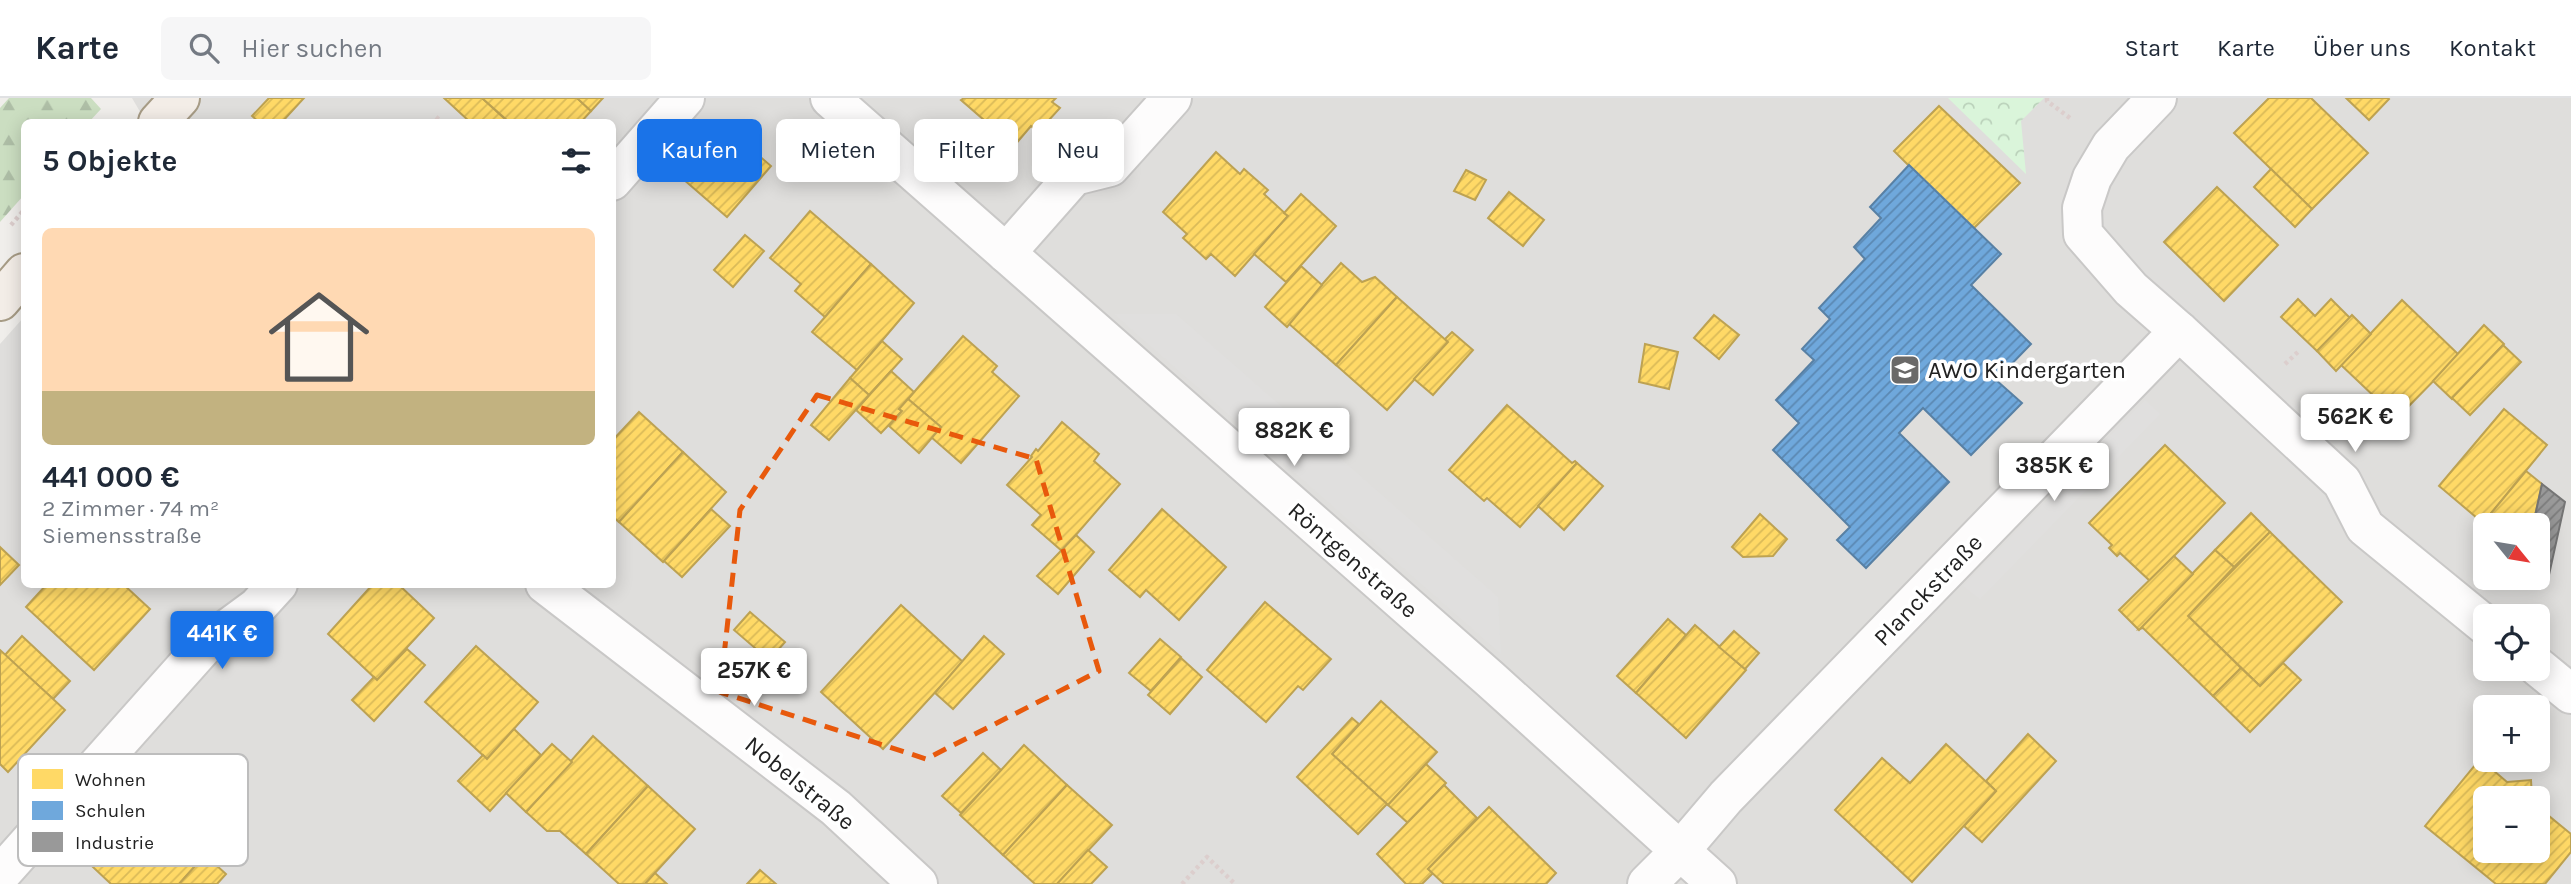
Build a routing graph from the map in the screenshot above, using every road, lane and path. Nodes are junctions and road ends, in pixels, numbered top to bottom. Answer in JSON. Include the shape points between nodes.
{"nodes":[{"id":1,"x":180,"y":98,"type":"edge"},
{"id":2,"x":685,"y":98,"type":"edge"},
{"id":3,"x":830,"y":98,"type":"edge"},
{"id":4,"x":1172,"y":98,"type":"edge"},
{"id":5,"x":2157,"y":98,"type":"edge"},
{"id":6,"x":436,"y":117,"type":"dead end"},
{"id":7,"x":161,"y":119,"type":"edge"},
{"id":8,"x":438,"y":119,"type":"edge"},
{"id":9,"x":616,"y":177,"type":"edge"},
{"id":10,"x":1006,"y":253,"type":"junction"},
{"id":11,"x":21,"y":276,"type":"edge"},
{"id":12,"x":0,"y":301,"type":"edge"},
{"id":13,"x":2179,"y":331,"type":"junction"},
{"id":14,"x":274,"y":588,"type":"edge"},
{"id":15,"x":550,"y":588,"type":"edge"},
{"id":16,"x":2473,"y":615,"type":"edge"},
{"id":17,"x":2550,"y":677,"type":"edge"},
{"id":18,"x":2571,"y":694,"type":"edge"},
{"id":19,"x":109,"y":754,"type":"edge"},
{"id":20,"x":1680,"y":852,"type":"junction"},
{"id":21,"x":18,"y":863,"type":"edge"},
{"id":22,"x":5,"y":878,"type":"edge"},
{"id":23,"x":918,"y":884,"type":"edge"},
{"id":24,"x":1182,"y":884,"type":"edge"},
{"id":25,"x":1235,"y":884,"type":"edge"},
{"id":26,"x":1647,"y":884,"type":"edge"},
{"id":27,"x":1717,"y":884,"type":"edge"}],
"edges":[{"from":1,"to":7,"type":"main road"},
{"from":2,"to":9,"type":"street"},
{"from":3,"to":10,"type":"street","name":"Röntgenstraße"},
{"from":4,"to":10,"type":"street","via":[[1110,167],[1074,176]]},
{"from":5,"to":13,"type":"street","via":[[2111,146],[2092,178],[2082,208],[2083,234],[2131,289]]},
{"from":6,"to":8,"type":"path"},
{"from":10,"to":20,"type":"street","name":"Röntgenstraße"},
{"from":11,"to":12,"type":"main road"},
{"from":13,"to":16,"type":"street","via":[[2342,482],[2365,527]]},
{"from":13,"to":20,"type":"street","name":"Planckstraße","via":[[1726,797]]},
{"from":14,"to":19,"type":"street","via":[[257,607],[204,646]]},
{"from":15,"to":23,"type":"street","name":"Nobelstraße","via":[[836,808]]},
{"from":17,"to":18,"type":"street"},
{"from":20,"to":26,"type":"street","name":"Planckstraße"},
{"from":20,"to":27,"type":"street","name":"Röntgenstraße"},
{"from":21,"to":22,"type":"street"},
{"from":24,"to":25,"type":"path","via":[[1207,857]]}]}
